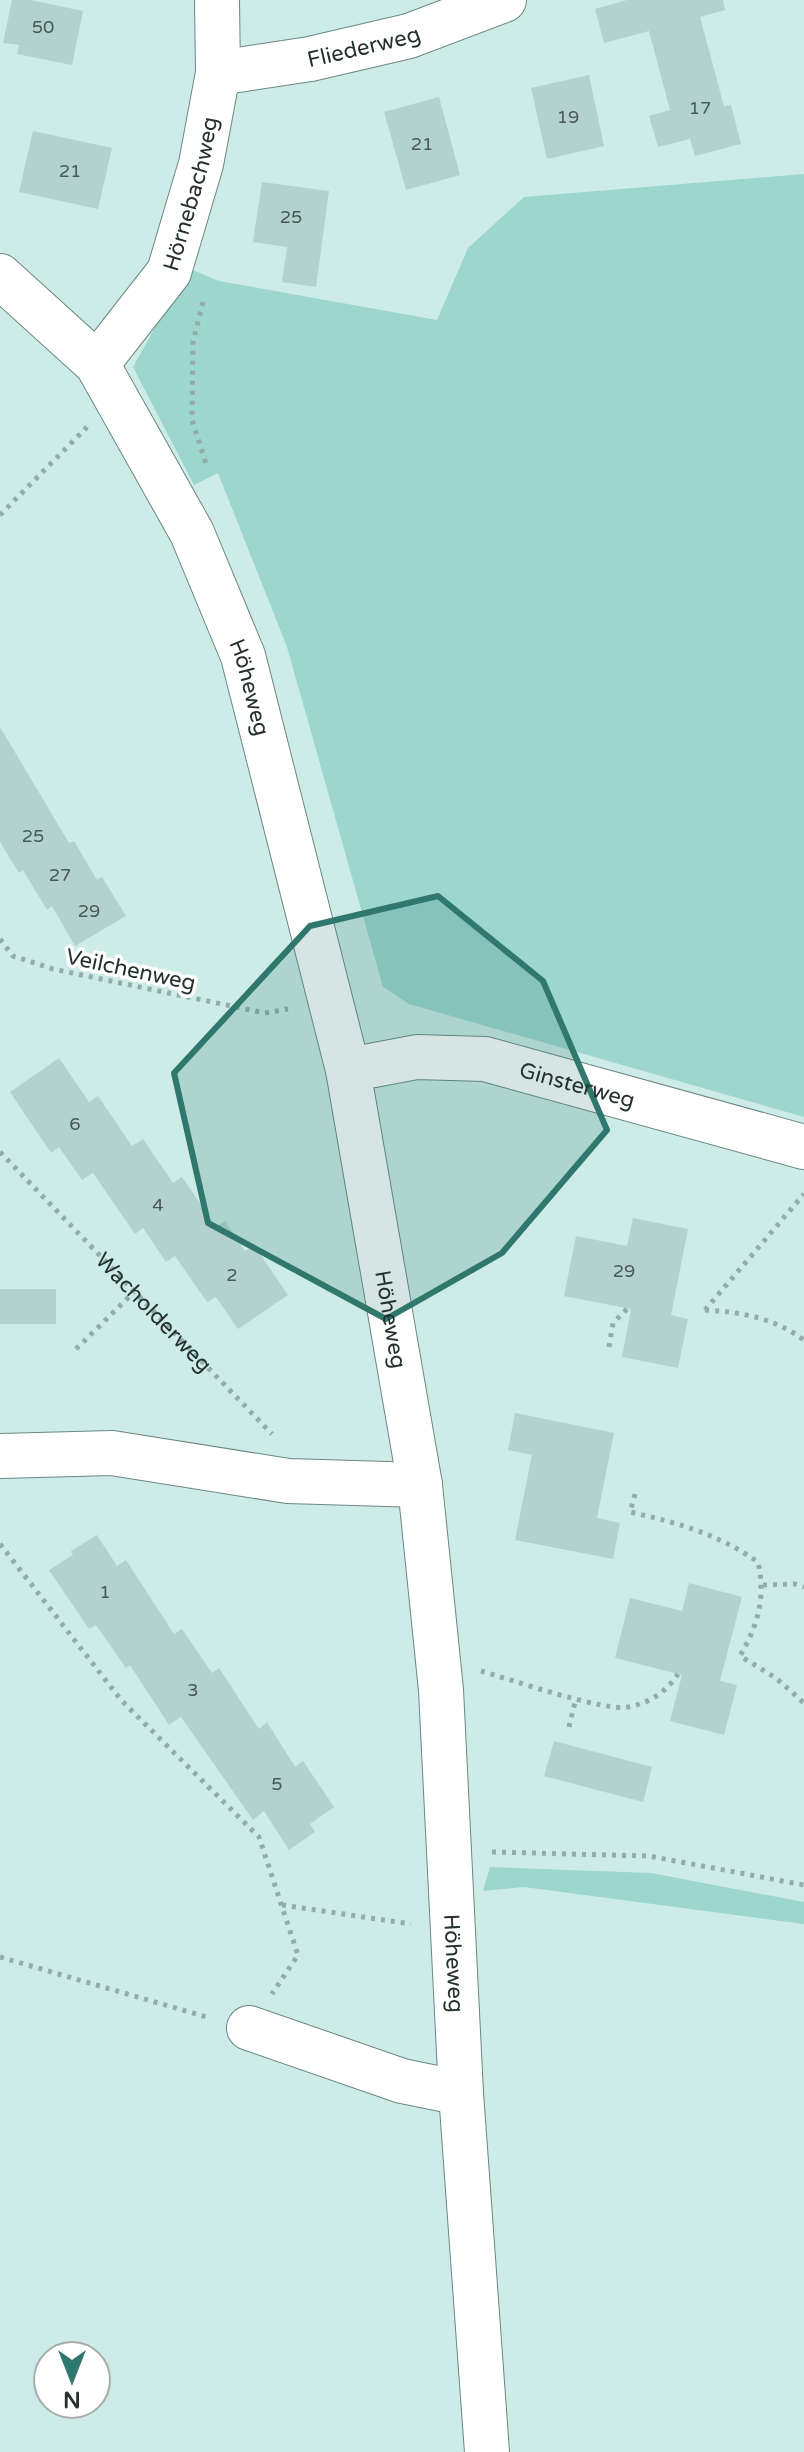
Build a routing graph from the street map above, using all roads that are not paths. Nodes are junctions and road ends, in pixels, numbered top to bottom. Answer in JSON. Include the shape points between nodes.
{"nodes":[{"id":1,"x":217,"y":0,"type":"edge"},
{"id":2,"x":504,"y":0,"type":"edge"},
{"id":3,"x":218,"y":73,"type":"junction"},
{"id":4,"x":0,"y":276,"type":"edge"},
{"id":5,"x":106,"y":381,"type":"junction"},
{"id":6,"x":348,"y":1070,"type":"junction"},
{"id":7,"x":804,"y":1147,"type":"edge"},
{"id":8,"x":0,"y":1456,"type":"edge"},
{"id":9,"x":420,"y":1485,"type":"junction"},
{"id":10,"x":249,"y":2028,"type":"road end"},
{"id":11,"x":461,"y":2093,"type":"junction"},
{"id":12,"x":487,"y":2452,"type":"edge"}],
"edges":[{"from":1,"to":3,"type":"street","name":"Hörnebachweg"},
{"from":2,"to":3,"type":"street","name":"Fliederweg","via":[[409,36]]},
{"from":3,"to":5,"type":"street","name":"Hörnebachweg","via":[[201,164],[169,272]]},
{"from":4,"to":5,"type":"street","name":"Höheweg"},
{"from":5,"to":6,"type":"street","name":"Höheweg","via":[[192,533],[243,656]]},
{"from":6,"to":7,"type":"street","name":"Ginsterweg","via":[[417,1057],[485,1059]]},
{"from":6,"to":9,"type":"street","name":"Höheweg"},
{"from":8,"to":9,"type":"street","via":[[112,1453],[288,1481]]},
{"from":9,"to":11,"type":"street","name":"Höheweg","via":[[451,1853]]},
{"from":10,"to":11,"type":"street","via":[[402,2081]]},
{"from":11,"to":12,"type":"street","name":"Höheweg"}]}
